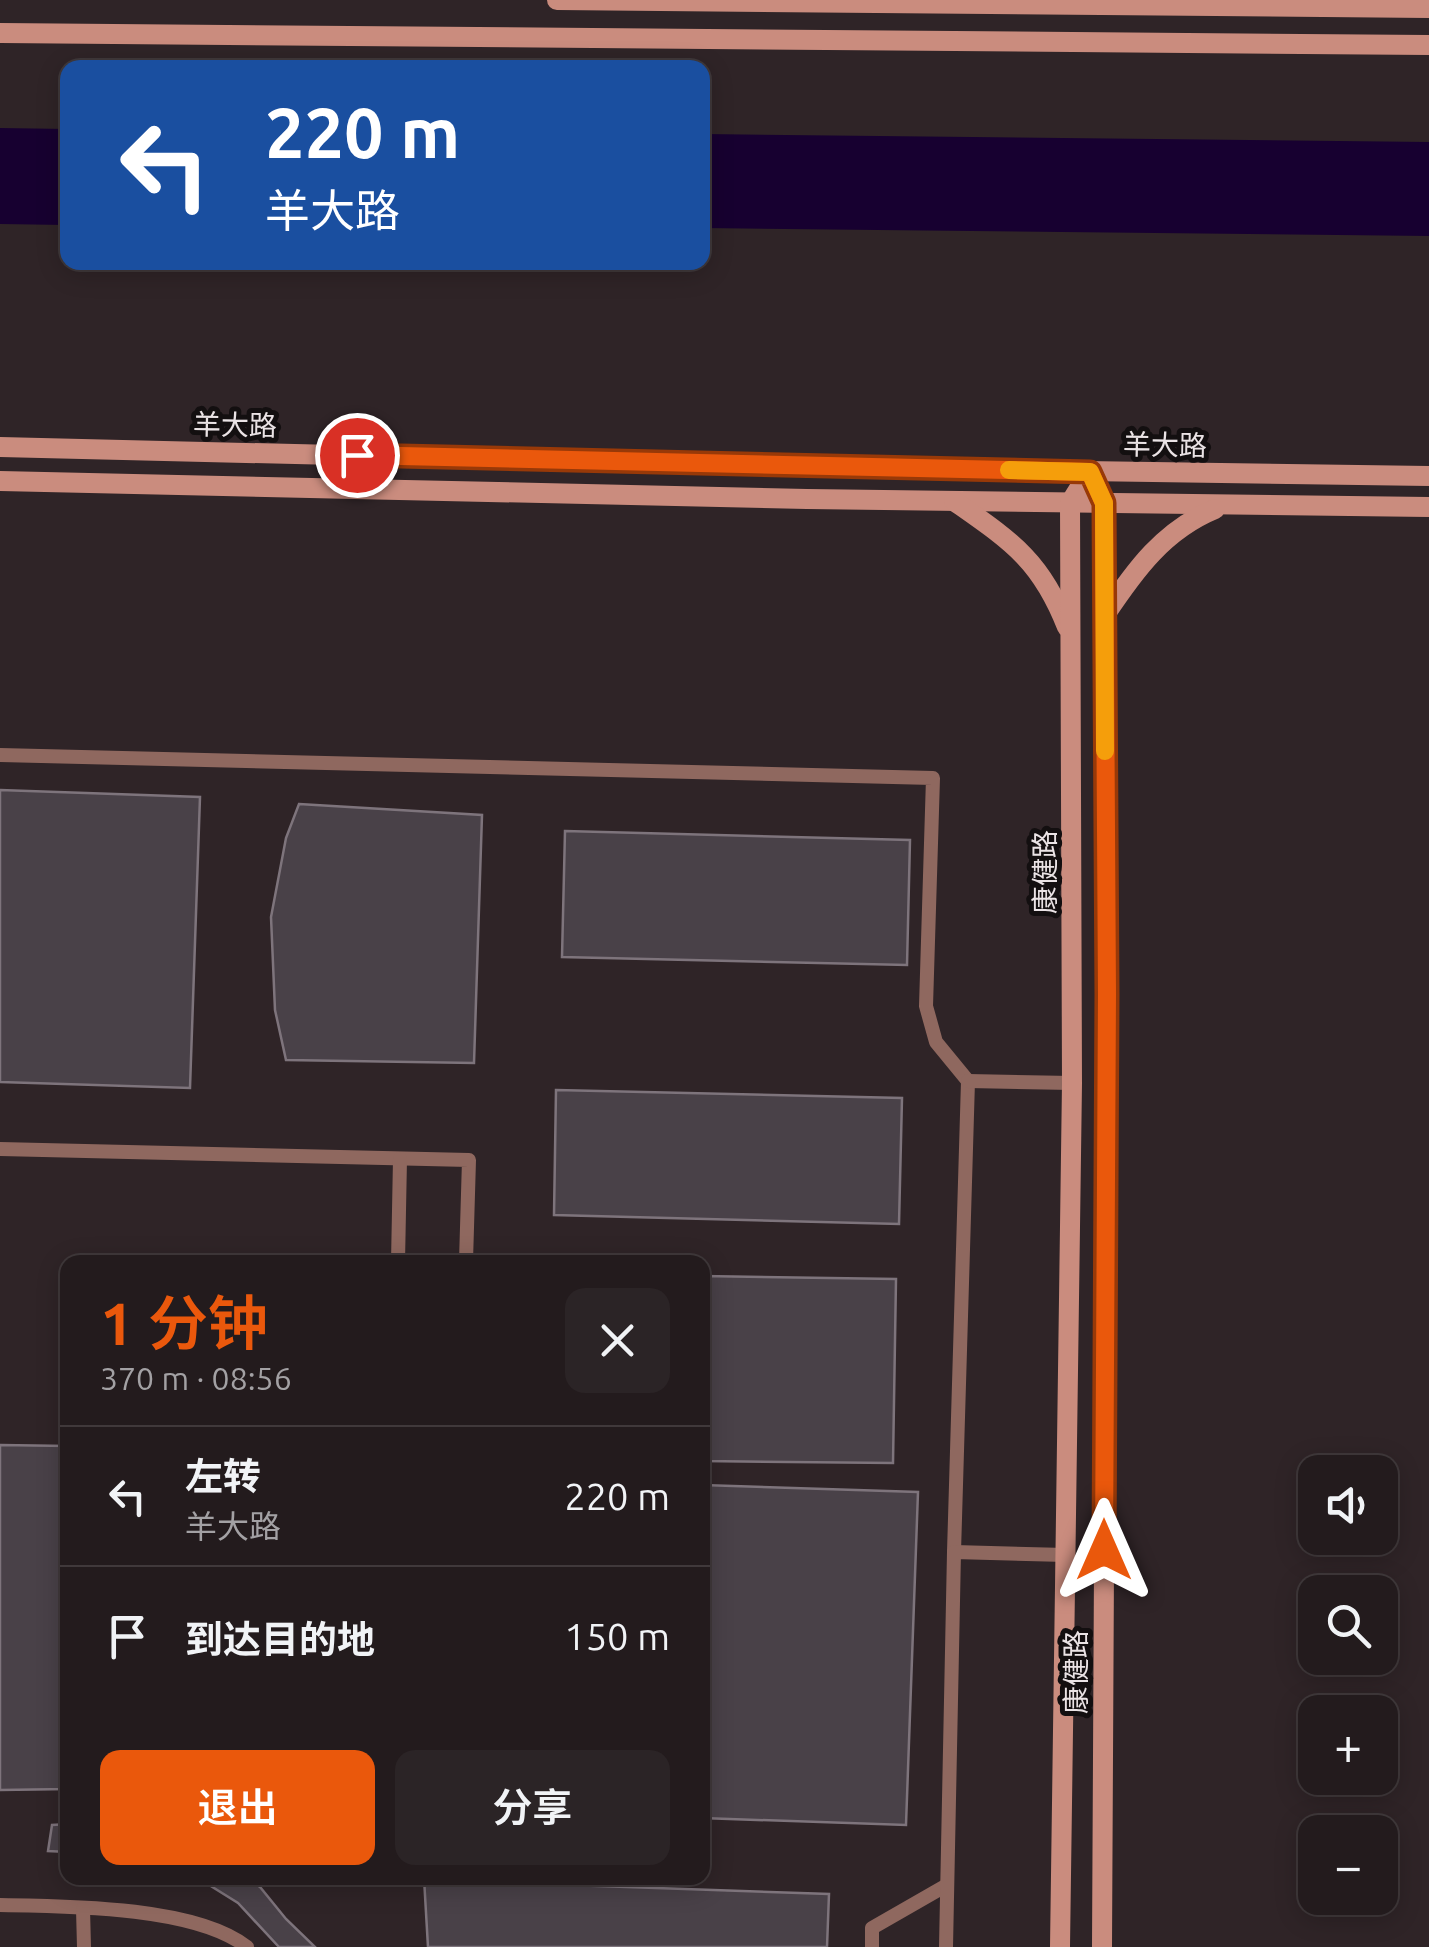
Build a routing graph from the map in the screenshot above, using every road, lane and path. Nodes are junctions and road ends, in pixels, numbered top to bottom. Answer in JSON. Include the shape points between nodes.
{"nodes":[{"id":1,"x":557,"y":0,"type":"edge"},
{"id":2,"x":1429,"y":8,"type":"edge"},
{"id":3,"x":0,"y":34,"type":"edge"},
{"id":4,"x":1429,"y":45,"type":"edge"},
{"id":5,"x":0,"y":447,"type":"edge"},
{"id":6,"x":1090,"y":472,"type":"junction"},
{"id":7,"x":1429,"y":476,"type":"edge"},
{"id":8,"x":0,"y":481,"type":"edge"},
{"id":9,"x":954,"y":501,"type":"junction"},
{"id":10,"x":1070,"y":503,"type":"junction"},
{"id":11,"x":1104,"y":503,"type":"junction"},
{"id":12,"x":1227,"y":504,"type":"junction"},
{"id":13,"x":1429,"y":507,"type":"edge"},
{"id":14,"x":1104,"y":617,"type":"junction"},
{"id":15,"x":1072,"y":638,"type":"junction"},
{"id":16,"x":0,"y":755,"type":"edge"},
{"id":17,"x":968,"y":1081,"type":"junction"},
{"id":18,"x":1072,"y":1083,"type":"junction"},
{"id":19,"x":0,"y":1149,"type":"edge"},
{"id":20,"x":400,"y":1159,"type":"junction"},
{"id":21,"x":398,"y":1255,"type":"edge"},
{"id":22,"x":466,"y":1255,"type":"edge"},
{"id":23,"x":954,"y":1552,"type":"junction"},
{"id":24,"x":1066,"y":1555,"type":"junction"},
{"id":25,"x":947,"y":1885,"type":"junction"},
{"id":26,"x":0,"y":1905,"type":"edge"},
{"id":27,"x":83,"y":1909,"type":"junction"},
{"id":28,"x":84,"y":1947,"type":"edge"},
{"id":29,"x":246,"y":1947,"type":"edge"},
{"id":30,"x":872,"y":1947,"type":"edge"},
{"id":31,"x":946,"y":1947,"type":"edge"},
{"id":32,"x":1060,"y":1947,"type":"edge"},
{"id":33,"x":1102,"y":1947,"type":"edge"}],
"edges":[{"from":1,"to":2,"type":"street"},
{"from":3,"to":4,"type":"street"},
{"from":5,"to":6,"type":"street","name":"羊大路"},
{"from":6,"to":7,"type":"street","name":"羊大路"},
{"from":6,"to":10,"type":"street"},
{"from":6,"to":11,"type":"street","name":"康健路"},
{"from":8,"to":9,"type":"street"},
{"from":9,"to":10,"type":"street"},
{"from":9,"to":15,"type":"street","name":"康健路","via":[[1042,574]]},
{"from":10,"to":11,"type":"street"},
{"from":10,"to":15,"type":"street","name":"康健路"},
{"from":11,"to":12,"type":"street"},
{"from":11,"to":14,"type":"street","name":"康健路"},
{"from":12,"to":13,"type":"street"},
{"from":12,"to":14,"type":"street","via":[[1167,538],[1138,566]]},
{"from":14,"to":33,"type":"street","name":"康健路"},
{"from":15,"to":18,"type":"street","name":"康健路"},
{"from":16,"to":17,"type":"lane","via":[[932,778],[926,1006],[936,1042]]},
{"from":17,"to":18,"type":"lane"},
{"from":17,"to":23,"type":"lane"},
{"from":18,"to":24,"type":"street","name":"康健路"},
{"from":19,"to":20,"type":"lane"},
{"from":20,"to":21,"type":"lane"},
{"from":20,"to":22,"type":"lane","via":[[469,1160]]},
{"from":23,"to":24,"type":"lane"},
{"from":23,"to":25,"type":"lane"},
{"from":24,"to":32,"type":"street","name":"康健路"},
{"from":25,"to":30,"type":"lane","via":[[872,1928]]},
{"from":25,"to":31,"type":"lane"},
{"from":26,"to":27,"type":"lane"},
{"from":27,"to":28,"type":"lane"},
{"from":27,"to":29,"type":"lane","via":[[193,1922]]}]}
